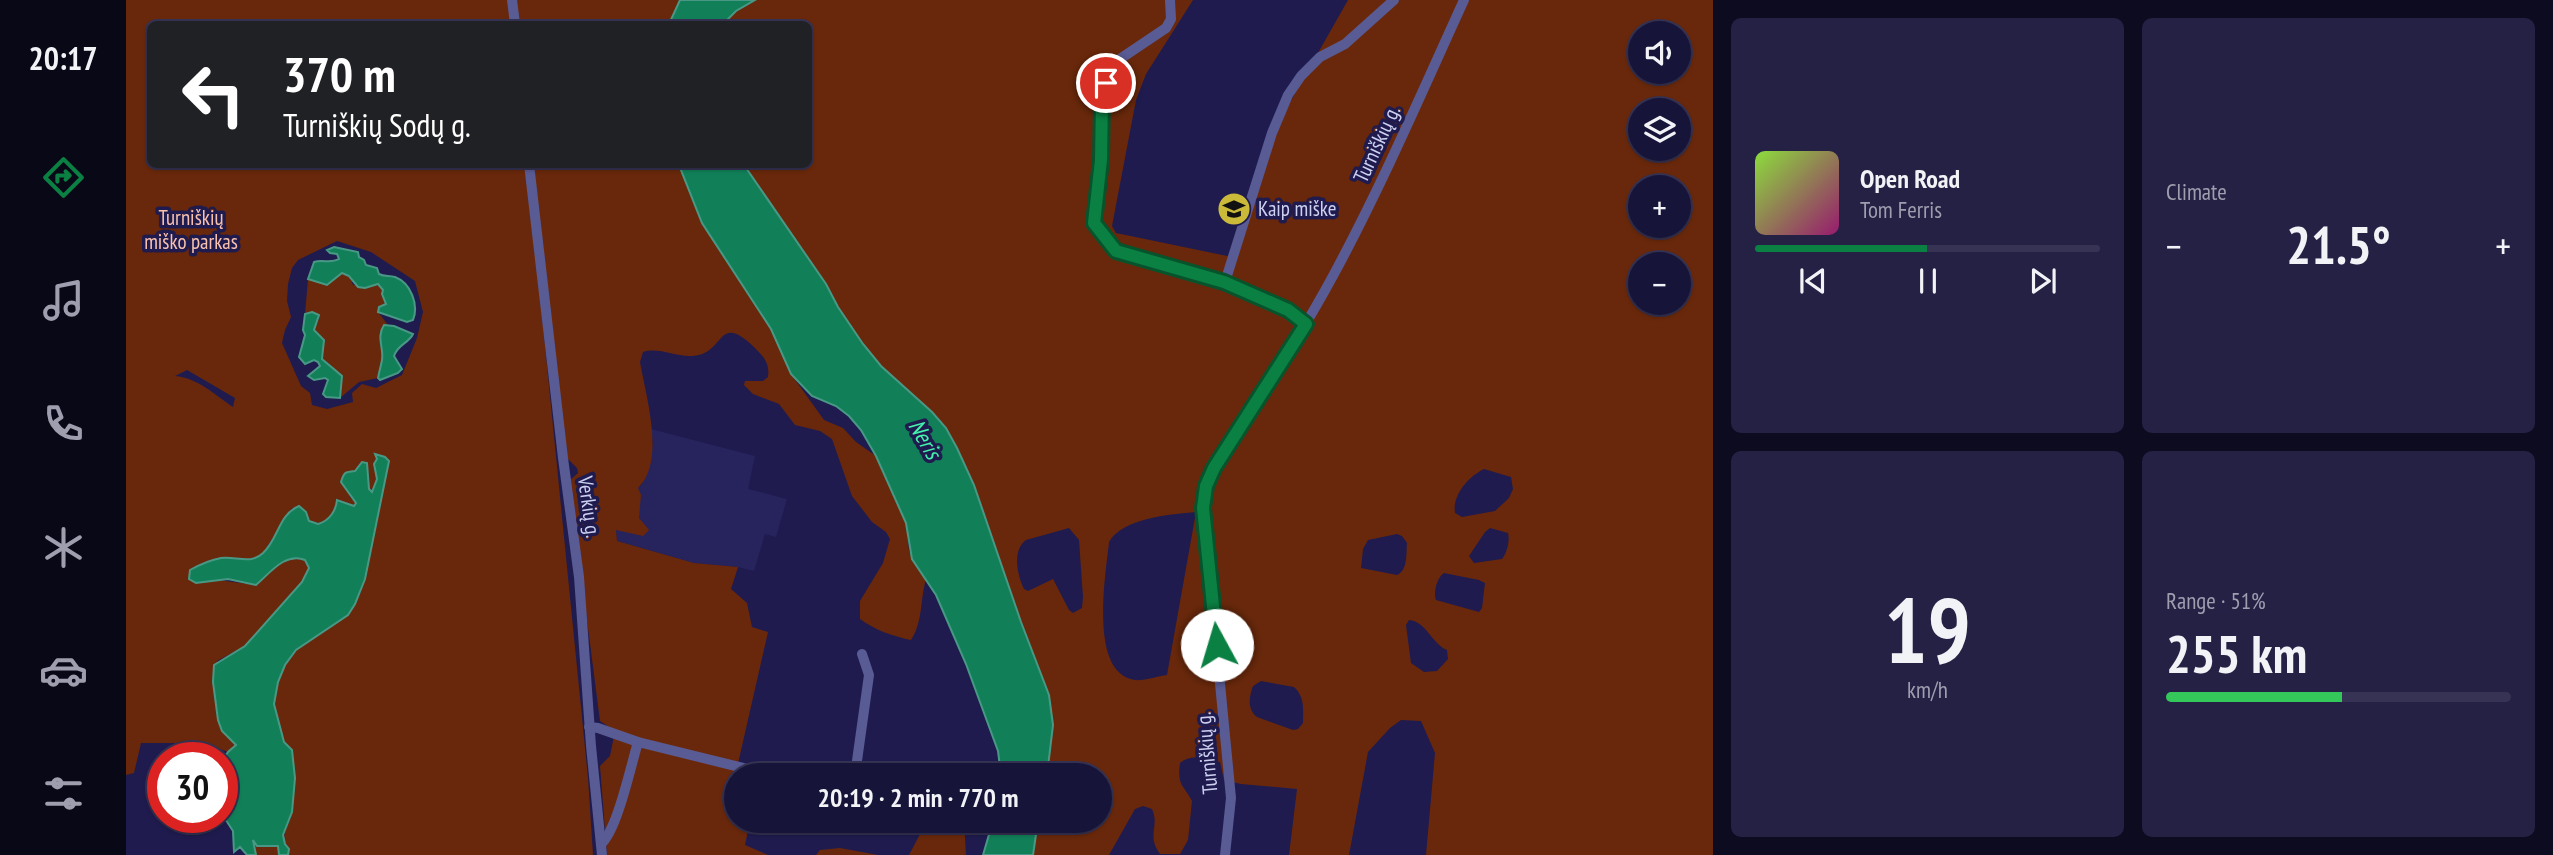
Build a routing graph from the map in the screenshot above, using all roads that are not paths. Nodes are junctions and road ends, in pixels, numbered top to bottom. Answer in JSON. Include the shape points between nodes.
{"nodes":[{"id":1,"x":512,"y":0,"type":"edge"},
{"id":2,"x":1170,"y":0,"type":"edge"},
{"id":3,"x":1394,"y":0,"type":"edge"},
{"id":4,"x":1464,"y":0,"type":"edge"},
{"id":5,"x":515,"y":21,"type":"edge"},
{"id":6,"x":529,"y":168,"type":"edge"},
{"id":7,"x":1224,"y":282,"type":"junction"},
{"id":8,"x":1306,"y":324,"type":"junction"},
{"id":9,"x":862,"y":654,"type":"dead end"},
{"id":10,"x":589,"y":727,"type":"junction"},
{"id":11,"x":638,"y":742,"type":"junction"},
{"id":12,"x":724,"y":763,"type":"edge"},
{"id":13,"x":857,"y":763,"type":"edge"},
{"id":14,"x":601,"y":844,"type":"junction"},
{"id":15,"x":602,"y":855,"type":"edge"},
{"id":16,"x":1225,"y":855,"type":"edge"}],
"edges":[{"from":1,"to":5,"type":"street"},
{"from":2,"to":7,"type":"street","via":[[1171,19],[1166,27],[1111,65],[1102,101],[1094,223],[1116,251]]},
{"from":3,"to":7,"type":"street","via":[[1345,44],[1320,57],[1288,94]]},
{"from":4,"to":8,"type":"street","name":"Turniškių g.","via":[[1363,219]]},
{"from":6,"to":10,"type":"street","name":"Verkių g.","via":[[578,565]]},
{"from":7,"to":8,"type":"street","via":[[1288,310]]},
{"from":8,"to":16,"type":"street","name":"Turniškių g.","via":[[1214,468],[1204,494],[1231,798]]},
{"from":9,"to":13,"type":"street","via":[[869,675]]},
{"from":10,"to":11,"type":"street"},
{"from":10,"to":14,"type":"street","name":"Verkių g."},
{"from":11,"to":12,"type":"street"},
{"from":11,"to":14,"type":"street","via":[[614,822]]},
{"from":14,"to":15,"type":"street","name":"Verkių g."}]}
